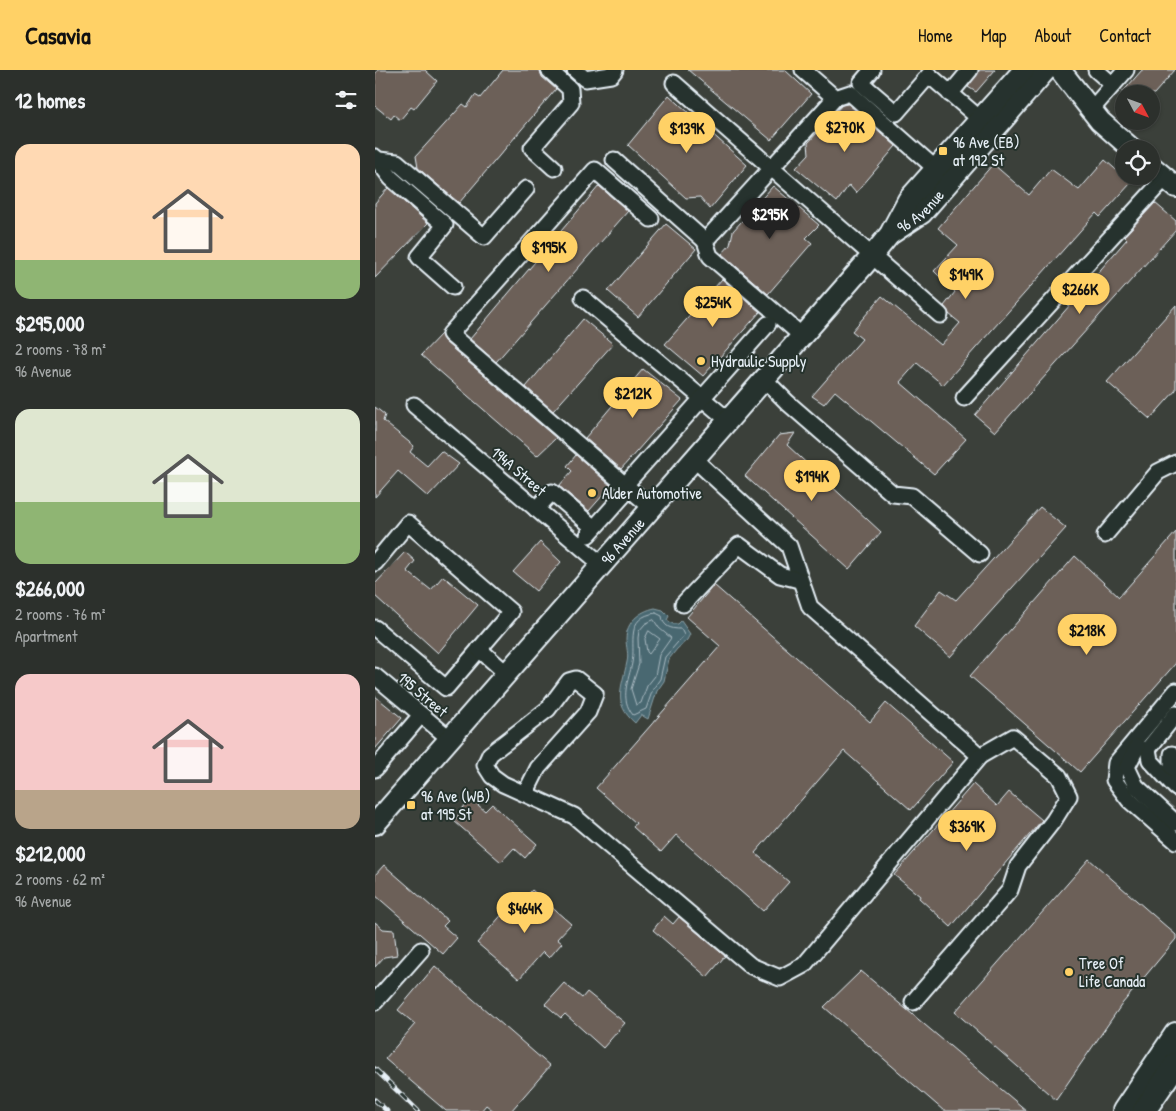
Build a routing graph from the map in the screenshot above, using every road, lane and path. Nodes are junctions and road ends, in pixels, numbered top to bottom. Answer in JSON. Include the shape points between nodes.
{"nodes":[{"id":1,"x":549,"y":70,"type":"edge"},
{"id":2,"x":575,"y":70,"type":"edge"},
{"id":3,"x":615,"y":70,"type":"edge"},
{"id":4,"x":803,"y":70,"type":"edge"},
{"id":5,"x":872,"y":70,"type":"edge"},
{"id":6,"x":970,"y":70,"type":"edge"},
{"id":7,"x":1024,"y":70,"type":"edge"},
{"id":8,"x":1046,"y":70,"type":"edge"},
{"id":9,"x":1060,"y":70,"type":"edge"},
{"id":10,"x":1096,"y":70,"type":"edge"},
{"id":11,"x":1126,"y":70,"type":"edge"},
{"id":12,"x":941,"y":76,"type":"edge"},
{"id":13,"x":674,"y":83,"type":"dead end"},
{"id":14,"x":1113,"y":85,"type":"junction"},
{"id":15,"x":950,"y":94,"type":"junction"},
{"id":16,"x":835,"y":98,"type":"junction"},
{"id":17,"x":1091,"y":110,"type":"junction"},
{"id":18,"x":980,"y":120,"type":"junction"},
{"id":19,"x":1122,"y":140,"type":"edge"},
{"id":20,"x":377,"y":158,"type":"edge"},
{"id":21,"x":614,"y":160,"type":"dead end"},
{"id":22,"x":554,"y":168,"type":"dead end"},
{"id":23,"x":771,"y":168,"type":"junction"},
{"id":24,"x":936,"y":169,"type":"junction"},
{"id":25,"x":1164,"y":177,"type":"edge"},
{"id":26,"x":527,"y":189,"type":"dead end"},
{"id":27,"x":651,"y":219,"type":"dead end"},
{"id":28,"x":890,"y":234,"type":"junction"},
{"id":29,"x":705,"y":241,"type":"junction"},
{"id":30,"x":864,"y":253,"type":"junction"},
{"id":31,"x":453,"y":287,"type":"dead end"},
{"id":32,"x":583,"y":298,"type":"dead end"},
{"id":33,"x":941,"y":315,"type":"dead end"},
{"id":34,"x":768,"y":324,"type":"dead end"},
{"id":35,"x":802,"y":336,"type":"junction"},
{"id":36,"x":764,"y":379,"type":"junction"},
{"id":37,"x":702,"y":398,"type":"junction"},
{"id":38,"x":964,"y":398,"type":"dead end"},
{"id":39,"x":414,"y":405,"type":"dead end"},
{"id":40,"x":728,"y":420,"type":"junction"},
{"id":41,"x":694,"y":459,"type":"junction"},
{"id":42,"x":1176,"y":463,"type":"edge"},
{"id":43,"x":627,"y":487,"type":"junction"},
{"id":44,"x":651,"y":507,"type":"junction"},
{"id":45,"x":537,"y":509,"type":"junction"},
{"id":46,"x":594,"y":528,"type":"junction"},
{"id":47,"x":1105,"y":535,"type":"dead end"},
{"id":48,"x":579,"y":545,"type":"junction"},
{"id":49,"x":980,"y":554,"type":"dead end"},
{"id":50,"x":375,"y":562,"type":"edge"},
{"id":51,"x":601,"y":564,"type":"junction"},
{"id":52,"x":799,"y":580,"type":"junction"},
{"id":53,"x":683,"y":604,"type":"dead end"},
{"id":54,"x":378,"y":636,"type":"edge"},
{"id":55,"x":479,"y":649,"type":"junction"},
{"id":56,"x":506,"y":673,"type":"junction"},
{"id":57,"x":375,"y":676,"type":"edge"},
{"id":58,"x":1176,"y":691,"type":"edge"},
{"id":59,"x":1176,"y":702,"type":"edge"},
{"id":60,"x":1176,"y":714,"type":"edge"},
{"id":61,"x":421,"y":715,"type":"junction"},
{"id":62,"x":449,"y":738,"type":"junction"},
{"id":63,"x":1172,"y":754,"type":"dead end"},
{"id":64,"x":980,"y":756,"type":"junction"},
{"id":65,"x":375,"y":769,"type":"edge"},
{"id":66,"x":1176,"y":770,"type":"edge"},
{"id":67,"x":1176,"y":788,"type":"edge"},
{"id":68,"x":525,"y":794,"type":"junction"},
{"id":69,"x":1176,"y":823,"type":"edge"},
{"id":70,"x":375,"y":824,"type":"edge"},
{"id":71,"x":1176,"y":841,"type":"edge"},
{"id":72,"x":421,"y":950,"type":"dead end"},
{"id":73,"x":375,"y":1002,"type":"edge"},
{"id":74,"x":913,"y":1002,"type":"dead end"},
{"id":75,"x":1176,"y":1034,"type":"edge"},
{"id":76,"x":1176,"y":1064,"type":"edge"},
{"id":77,"x":1124,"y":1111,"type":"edge"},
{"id":78,"x":1144,"y":1111,"type":"edge"}],
"edges":[{"from":1,"to":22,"type":"street","via":[[571,89],[571,103],[531,148]]},
{"from":2,"to":3,"type":"street","via":[[585,79],[611,75]]},
{"from":4,"to":16,"type":"street"},
{"from":5,"to":12,"type":"street","via":[[861,83],[896,113],[929,74]]},
{"from":6,"to":15,"type":"street"},
{"from":7,"to":18,"type":"main road","name":"96 Avenue"},
{"from":8,"to":28,"type":"main road","name":"96 Avenue","via":[[922,213]]},
{"from":9,"to":17,"type":"main road"},
{"from":10,"to":14,"type":"street"},
{"from":11,"to":14,"type":"street"},
{"from":12,"to":15,"type":"street"},
{"from":13,"to":23,"type":"street"},
{"from":14,"to":17,"type":"street"},
{"from":15,"to":18,"type":"street"},
{"from":16,"to":23,"type":"street"},
{"from":16,"to":24,"type":"street","via":[[850,93]]},
{"from":17,"to":19,"type":"main road"},
{"from":18,"to":24,"type":"main road","name":"96 Avenue"},
{"from":20,"to":26,"type":"street","via":[[397,162],[484,237]]},
{"from":20,"to":31,"type":"street","via":[[391,178],[445,225],[419,257]]},
{"from":21,"to":29,"type":"street"},
{"from":23,"to":29,"type":"street"},
{"from":23,"to":30,"type":"street"},
{"from":24,"to":28,"type":"main road","name":"96 Avenue","via":[[908,200]]},
{"from":25,"to":38,"type":"street"},
{"from":27,"to":43,"type":"street","via":[[595,170],[450,334]]},
{"from":28,"to":30,"type":"main road","name":"96 Avenue"},
{"from":29,"to":35,"type":"street","via":[[710,256]]},
{"from":30,"to":33,"type":"street"},
{"from":30,"to":35,"type":"main road","name":"96 Avenue"},
{"from":32,"to":37,"type":"street"},
{"from":34,"to":37,"type":"street"},
{"from":35,"to":36,"type":"main road","name":"96 Avenue"},
{"from":36,"to":40,"type":"main road","name":"96 Avenue"},
{"from":36,"to":49,"type":"street","via":[[893,494],[912,496]]},
{"from":37,"to":40,"type":"street"},
{"from":37,"to":43,"type":"street"},
{"from":39,"to":45,"type":"street","name":"194A Street"},
{"from":40,"to":41,"type":"main road","name":"96 Avenue"},
{"from":41,"to":44,"type":"main road","name":"96 Avenue"},
{"from":41,"to":52,"type":"street","via":[[789,546]]},
{"from":42,"to":47,"type":"street","via":[[1158,472]]},
{"from":43,"to":44,"type":"street"},
{"from":43,"to":46,"type":"street"},
{"from":44,"to":51,"type":"main road","name":"96 Avenue"},
{"from":45,"to":46,"type":"street","via":[[551,492]]},
{"from":45,"to":48,"type":"street","name":"194A Street"},
{"from":46,"to":48,"type":"street"},
{"from":48,"to":51,"type":"street","name":"194A Street"},
{"from":50,"to":55,"type":"street","via":[[408,523],[511,612]]},
{"from":51,"to":56,"type":"main road","name":"96 Avenue"},
{"from":52,"to":53,"type":"street","via":[[780,575],[739,544]]},
{"from":52,"to":64,"type":"street","via":[[810,607]]},
{"from":54,"to":55,"type":"street","via":[[446,688]]},
{"from":55,"to":56,"type":"street"},
{"from":56,"to":62,"type":"main road","name":"96 Avenue"},
{"from":57,"to":61,"type":"street","name":"195 Street"},
{"from":58,"to":71,"type":"street","via":[[1116,763],[1114,780],[1129,800]]},
{"from":59,"to":69,"type":"street","via":[[1137,748],[1127,767],[1136,786]]},
{"from":60,"to":67,"type":"street","via":[[1148,749],[1150,760]]},
{"from":61,"to":62,"type":"street","name":"195 Street"},
{"from":61,"to":65,"type":"street"},
{"from":62,"to":70,"type":"main road","name":"96 Avenue"},
{"from":63,"to":66,"type":"street","via":[[1172,767]]},
{"from":64,"to":68,"type":"street","via":[[804,965],[780,978],[751,966],[574,816]]},
{"from":64,"to":74,"type":"street","via":[[1013,737],[1059,776],[1069,796],[1018,866],[1010,890]]},
{"from":68,"to":68,"type":"street","via":[[492,776],[485,765],[490,754],[548,709],[569,681],[576,678],[595,694],[588,712],[538,768]]},
{"from":72,"to":73,"type":"street"},
{"from":75,"to":77,"type":"highway"},
{"from":76,"to":78,"type":"highway"}]}
